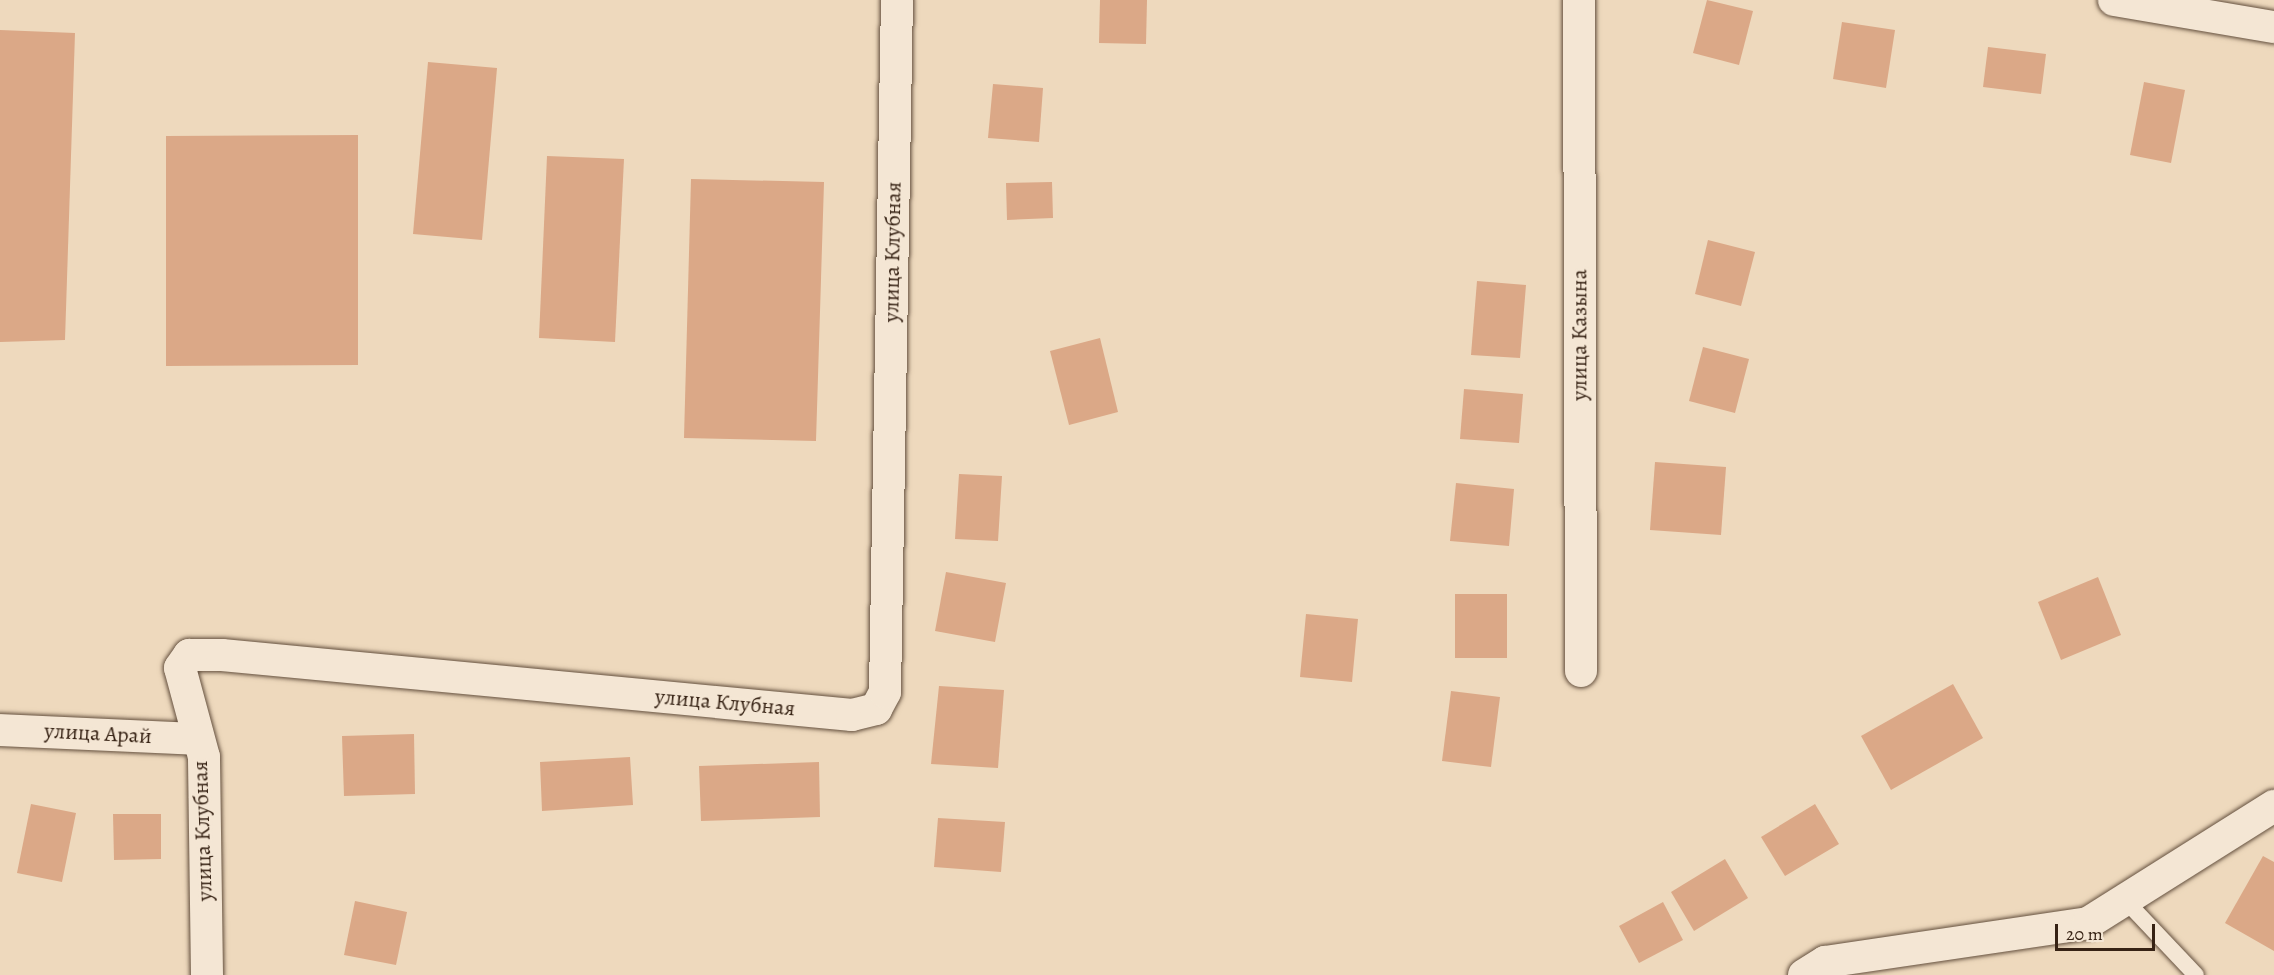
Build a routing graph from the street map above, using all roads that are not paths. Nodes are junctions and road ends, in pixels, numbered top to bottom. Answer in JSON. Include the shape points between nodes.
{"nodes":[{"id":1,"x":897,"y":0,"type":"edge"},
{"id":2,"x":1579,"y":0,"type":"edge"},
{"id":3,"x":2114,"y":0,"type":"edge"},
{"id":4,"x":2274,"y":27,"type":"edge"},
{"id":5,"x":1581,"y":671,"type":"dead end"},
{"id":6,"x":0,"y":730,"type":"edge"},
{"id":7,"x":196,"y":739,"type":"junction"},
{"id":8,"x":2274,"y":806,"type":"edge"},
{"id":9,"x":2125,"y":900,"type":"junction"},
{"id":10,"x":207,"y":975,"type":"edge"},
{"id":11,"x":1804,"y":975,"type":"edge"},
{"id":12,"x":2196,"y":975,"type":"edge"}],
"edges":[{"from":1,"to":7,"type":"street","name":"улица Клубная","via":[[885,692],[876,709],[852,715],[189,655],[180,668]]},
{"from":2,"to":5,"type":"street","name":"улица Казына"},
{"from":3,"to":4,"type":"street"},
{"from":6,"to":7,"type":"street","name":"улица Арай"},
{"from":7,"to":10,"type":"street","name":"улица Клубная","via":[[204,757]]},
{"from":8,"to":9,"type":"street"},
{"from":9,"to":11,"type":"street","via":[[2088,923],[1825,962]]},
{"from":9,"to":12,"type":"lane"}]}
